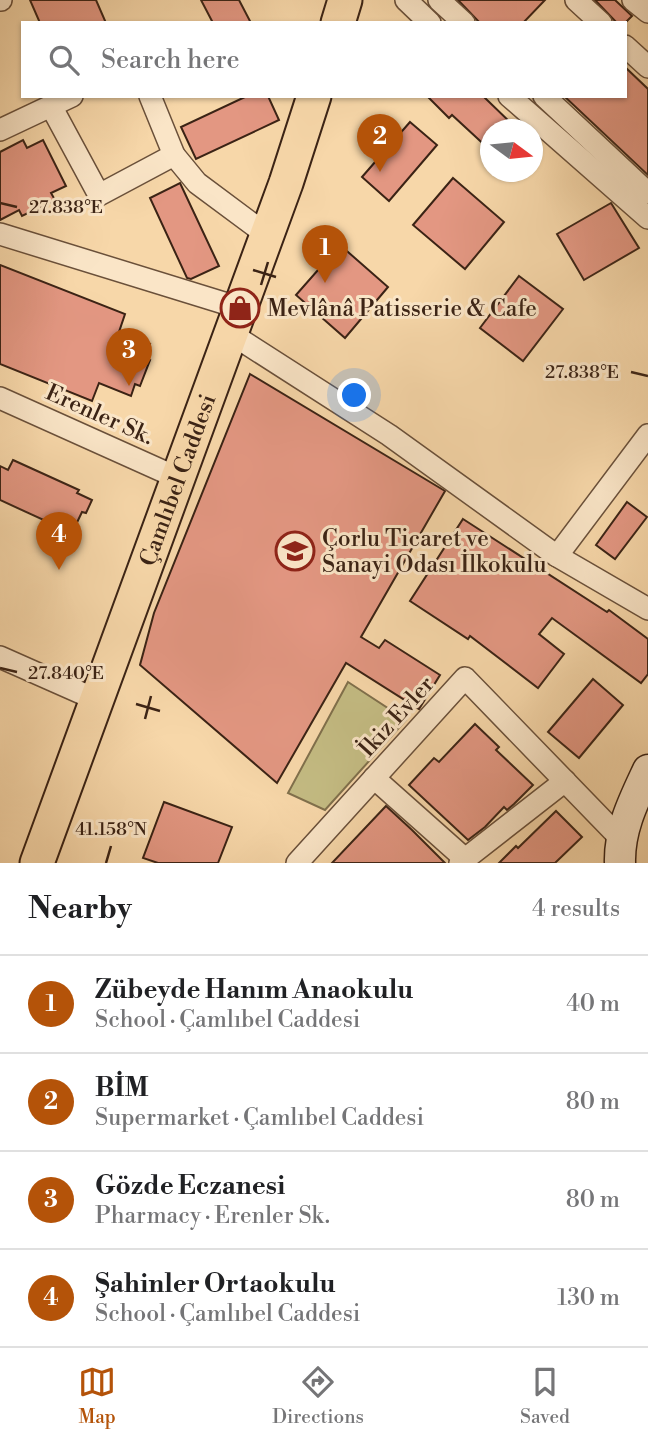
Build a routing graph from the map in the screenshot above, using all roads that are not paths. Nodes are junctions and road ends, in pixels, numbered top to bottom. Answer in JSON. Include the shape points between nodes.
{"nodes":[{"id":1,"x":345,"y":0,"type":"edge"},
{"id":2,"x":406,"y":0,"type":"edge"},
{"id":3,"x":439,"y":0,"type":"edge"},
{"id":4,"x":576,"y":0,"type":"edge"},
{"id":5,"x":633,"y":0,"type":"edge"},
{"id":6,"x":648,"y":12,"type":"edge"},
{"id":7,"x":339,"y":21,"type":"edge"},
{"id":8,"x":428,"y":21,"type":"edge"},
{"id":9,"x":462,"y":21,"type":"edge"},
{"id":10,"x":598,"y":21,"type":"edge"},
{"id":11,"x":627,"y":48,"type":"edge"},
{"id":12,"x":648,"y":67,"type":"edge"},
{"id":13,"x":68,"y":98,"type":"edge"},
{"id":14,"x":151,"y":98,"type":"edge"},
{"id":15,"x":313,"y":98,"type":"edge"},
{"id":16,"x":546,"y":98,"type":"edge"},
{"id":17,"x":523,"y":101,"type":"edge"},
{"id":18,"x":51,"y":106,"type":"junction"},
{"id":19,"x":0,"y":130,"type":"edge"},
{"id":20,"x":174,"y":155,"type":"junction"},
{"id":21,"x":648,"y":193,"type":"edge"},
{"id":22,"x":648,"y":218,"type":"edge"},
{"id":23,"x":0,"y":234,"type":"edge"},
{"id":24,"x":267,"y":235,"type":"junction"},
{"id":25,"x":235,"y":321,"type":"junction"},
{"id":26,"x":0,"y":398,"type":"edge"},
{"id":27,"x":648,"y":435,"type":"edge"},
{"id":28,"x":178,"y":478,"type":"junction"},
{"id":29,"x":556,"y":556,"type":"junction"},
{"id":30,"x":648,"y":609,"type":"edge"},
{"id":31,"x":0,"y":657,"type":"edge"},
{"id":32,"x":97,"y":700,"type":"junction"},
{"id":33,"x":648,"y":770,"type":"edge"},
{"id":34,"x":374,"y":778,"type":"junction"},
{"id":35,"x":565,"y":781,"type":"junction"},
{"id":36,"x":621,"y":851,"type":"edge"},
{"id":37,"x":462,"y":860,"type":"edge"},
{"id":38,"x":37,"y":863,"type":"edge"},
{"id":39,"x":297,"y":863,"type":"edge"}],
"edges":[{"from":1,"to":7,"type":"main road"},
{"from":2,"to":8,"type":"street"},
{"from":3,"to":9,"type":"street"},
{"from":4,"to":10,"type":"street"},
{"from":5,"to":6,"type":"street"},
{"from":11,"to":12,"type":"street"},
{"from":13,"to":18,"type":"street"},
{"from":14,"to":20,"type":"street"},
{"from":15,"to":24,"type":"main road","name":"Çamlıbel Caddesi"},
{"from":16,"to":21,"type":"street"},
{"from":17,"to":22,"type":"street"},
{"from":18,"to":19,"type":"street"},
{"from":18,"to":20,"type":"street","via":[[99,195]]},
{"from":20,"to":24,"type":"street","via":[[197,183]]},
{"from":23,"to":25,"type":"street"},
{"from":24,"to":25,"type":"main road","name":"Çamlıbel Caddesi"},
{"from":25,"to":28,"type":"main road","name":"Çamlıbel Caddesi"},
{"from":25,"to":29,"type":"street"},
{"from":26,"to":28,"type":"street","name":"Erenler Sk."},
{"from":27,"to":29,"type":"street"},
{"from":28,"to":32,"type":"main road","name":"Çamlıbel Caddesi"},
{"from":29,"to":30,"type":"street"},
{"from":31,"to":32,"type":"street"},
{"from":32,"to":38,"type":"main road","name":"Çamlıbel Caddesi"},
{"from":33,"to":36,"type":"street","via":[[625,825]]},
{"from":34,"to":35,"type":"street","name":"İkiz Evler","via":[[465,678]]},
{"from":34,"to":37,"type":"street"},
{"from":34,"to":39,"type":"street","name":"İkiz Evler"},
{"from":35,"to":36,"type":"street","name":"İkiz Evler"},
{"from":35,"to":37,"type":"street"}]}
